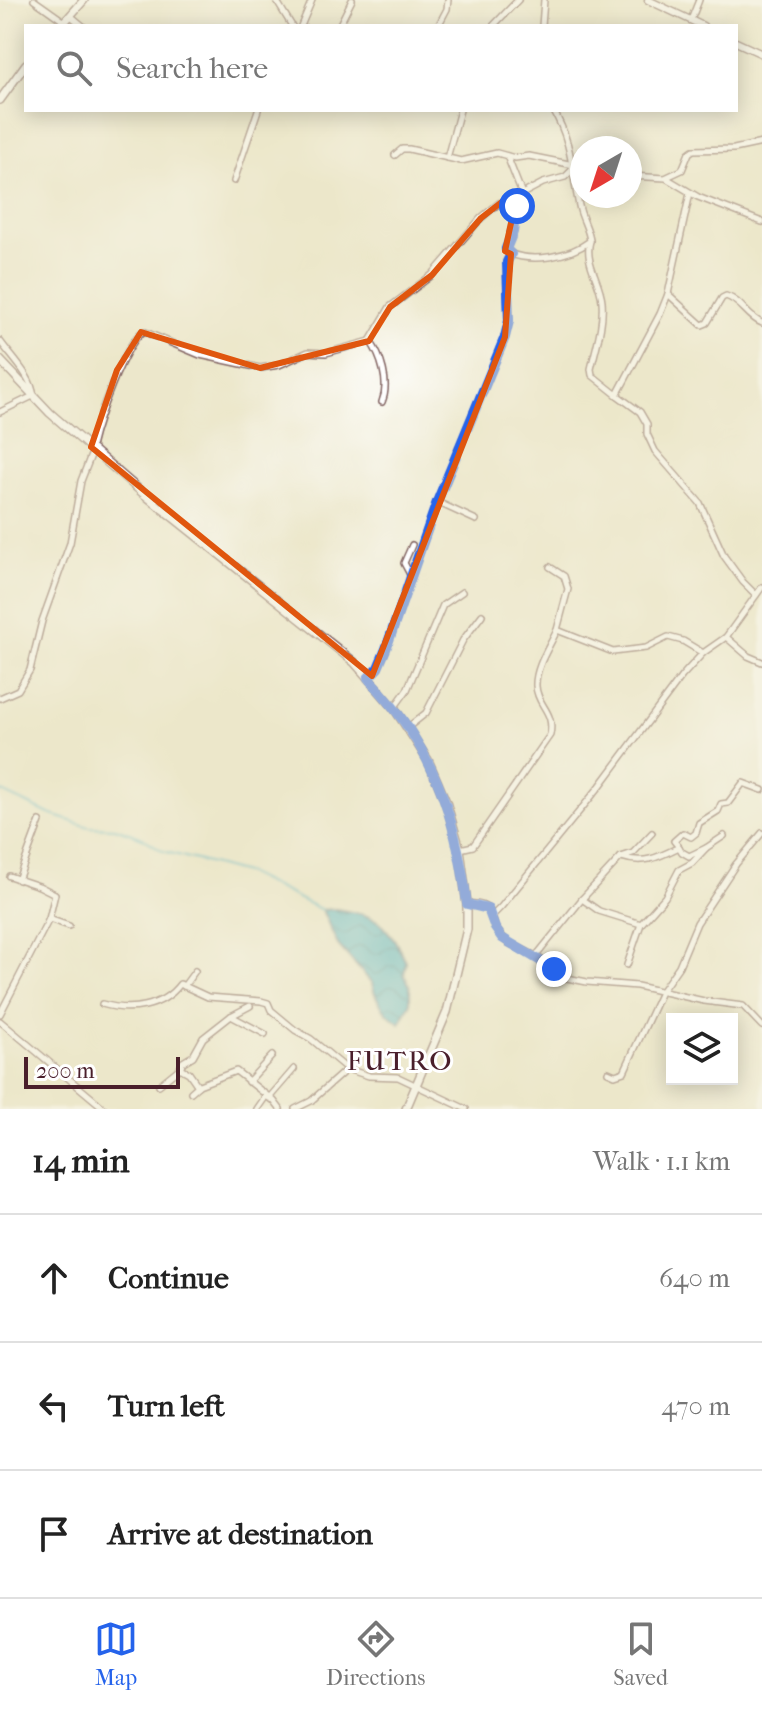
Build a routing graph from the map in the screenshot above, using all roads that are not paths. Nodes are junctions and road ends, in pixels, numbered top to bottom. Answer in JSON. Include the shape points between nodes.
{"nodes":[{"id":1,"x":34,"y":0,"type":"edge"},
{"id":2,"x":84,"y":0,"type":"edge"},
{"id":3,"x":276,"y":0,"type":"edge"},
{"id":4,"x":312,"y":0,"type":"edge"},
{"id":5,"x":352,"y":0,"type":"edge"},
{"id":6,"x":448,"y":0,"type":"edge"},
{"id":7,"x":518,"y":0,"type":"edge"},
{"id":8,"x":544,"y":0,"type":"edge"},
{"id":9,"x":648,"y":0,"type":"edge"},
{"id":10,"x":699,"y":0,"type":"edge"},
{"id":11,"x":691,"y":20,"type":"junction"},
{"id":12,"x":66,"y":21,"type":"edge"},
{"id":13,"x":291,"y":24,"type":"edge"},
{"id":14,"x":302,"y":24,"type":"edge"},
{"id":15,"x":340,"y":24,"type":"edge"},
{"id":16,"x":439,"y":24,"type":"edge"},
{"id":17,"x":495,"y":24,"type":"edge"},
{"id":18,"x":542,"y":24,"type":"edge"},
{"id":19,"x":699,"y":24,"type":"edge"},
{"id":20,"x":738,"y":43,"type":"edge"},
{"id":21,"x":762,"y":54,"type":"edge"},
{"id":22,"x":24,"y":67,"type":"edge"},
{"id":23,"x":0,"y":100,"type":"edge"},
{"id":24,"x":257,"y":112,"type":"edge"},
{"id":25,"x":459,"y":112,"type":"edge"},
{"id":26,"x":554,"y":112,"type":"edge"},
{"id":27,"x":762,"y":143,"type":"edge"},
{"id":28,"x":570,"y":148,"type":"edge"},
{"id":29,"x":395,"y":155,"type":"dead end"},
{"id":30,"x":507,"y":156,"type":"junction"},
{"id":31,"x":447,"y":158,"type":"junction"},
{"id":32,"x":570,"y":165,"type":"edge"},
{"id":33,"x":570,"y":172,"type":"edge"},
{"id":34,"x":642,"y":177,"type":"edge"},
{"id":35,"x":666,"y":178,"type":"junction"},
{"id":36,"x":234,"y":181,"type":"dead end"},
{"id":37,"x":690,"y":193,"type":"junction"},
{"id":38,"x":522,"y":194,"type":"junction"},
{"id":39,"x":514,"y":197,"type":"junction"},
{"id":40,"x":580,"y":208,"type":"edge"},
{"id":41,"x":762,"y":222,"type":"edge"},
{"id":42,"x":590,"y":241,"type":"junction"},
{"id":43,"x":511,"y":254,"type":"junction"},
{"id":44,"x":668,"y":294,"type":"junction"},
{"id":45,"x":762,"y":323,"type":"edge"},
{"id":46,"x":0,"y":341,"type":"edge"},
{"id":47,"x":370,"y":341,"type":"junction"},
{"id":48,"x":0,"y":360,"type":"edge"},
{"id":49,"x":617,"y":395,"type":"junction"},
{"id":50,"x":33,"y":397,"type":"junction"},
{"id":51,"x":382,"y":402,"type":"dead end"},
{"id":52,"x":0,"y":412,"type":"edge"},
{"id":53,"x":92,"y":448,"type":"junction"},
{"id":54,"x":437,"y":502,"type":"junction"},
{"id":55,"x":476,"y":520,"type":"dead end"},
{"id":56,"x":412,"y":545,"type":"dead end"},
{"id":57,"x":550,"y":567,"type":"dead end"},
{"id":58,"x":411,"y":576,"type":"junction"},
{"id":59,"x":762,"y":587,"type":"edge"},
{"id":60,"x":462,"y":592,"type":"dead end"},
{"id":61,"x":756,"y":595,"type":"junction"},
{"id":62,"x":482,"y":615,"type":"dead end"},
{"id":63,"x":557,"y":630,"type":"junction"},
{"id":64,"x":726,"y":637,"type":"junction"},
{"id":65,"x":703,"y":653,"type":"junction"},
{"id":66,"x":762,"y":662,"type":"edge"},
{"id":67,"x":368,"y":678,"type":"junction"},
{"id":68,"x":0,"y":698,"type":"edge"},
{"id":69,"x":394,"y":708,"type":"junction"},
{"id":70,"x":407,"y":728,"type":"junction"},
{"id":71,"x":762,"y":790,"type":"edge"},
{"id":72,"x":40,"y":821,"type":"dead end"},
{"id":73,"x":652,"y":833,"type":"dead end"},
{"id":74,"x":762,"y":833,"type":"edge"},
{"id":75,"x":724,"y":836,"type":"dead end"},
{"id":76,"x":679,"y":847,"type":"junction"},
{"id":77,"x":706,"y":848,"type":"junction"},
{"id":78,"x":460,"y":849,"type":"junction"},
{"id":79,"x":621,"y":857,"type":"junction"},
{"id":80,"x":9,"y":876,"type":"dead end"},
{"id":81,"x":18,"y":880,"type":"junction"},
{"id":82,"x":582,"y":899,"type":"junction"},
{"id":83,"x":467,"y":904,"type":"junction"},
{"id":84,"x":492,"y":916,"type":"junction"},
{"id":85,"x":49,"y":919,"type":"junction"},
{"id":86,"x":641,"y":924,"type":"junction"},
{"id":87,"x":69,"y":926,"type":"dead end"},
{"id":88,"x":536,"y":956,"type":"junction"},
{"id":89,"x":627,"y":965,"type":"dead end"},
{"id":90,"x":195,"y":971,"type":"dead end"},
{"id":91,"x":184,"y":986,"type":"junction"},
{"id":92,"x":661,"y":992,"type":"junction"},
{"id":93,"x":102,"y":1004,"type":"dead end"},
{"id":94,"x":250,"y":1006,"type":"dead end"},
{"id":95,"x":0,"y":1014,"type":"edge"},
{"id":96,"x":231,"y":1016,"type":"junction"},
{"id":97,"x":0,"y":1021,"type":"edge"},
{"id":98,"x":762,"y":1026,"type":"edge"},
{"id":99,"x":265,"y":1034,"type":"dead end"},
{"id":100,"x":272,"y":1056,"type":"dead end"},
{"id":101,"x":180,"y":1068,"type":"junction"},
{"id":102,"x":294,"y":1069,"type":"dead end"},
{"id":103,"x":347,"y":1069,"type":"junction"},
{"id":104,"x":608,"y":1072,"type":"dead end"},
{"id":105,"x":248,"y":1082,"type":"junction"},
{"id":106,"x":159,"y":1085,"type":"dead end"},
{"id":107,"x":198,"y":1086,"type":"junction"},
{"id":108,"x":417,"y":1086,"type":"junction"},
{"id":109,"x":191,"y":1092,"type":"dead end"},
{"id":110,"x":268,"y":1097,"type":"junction"},
{"id":111,"x":105,"y":1109,"type":"edge"},
{"id":112,"x":257,"y":1109,"type":"edge"},
{"id":113,"x":280,"y":1109,"type":"edge"},
{"id":114,"x":295,"y":1109,"type":"edge"},
{"id":115,"x":406,"y":1109,"type":"edge"},
{"id":116,"x":466,"y":1109,"type":"edge"}],
"edges":[{"from":1,"to":12,"type":"street"},
{"from":2,"to":12,"type":"main road"},
{"from":3,"to":13,"type":"street"},
{"from":4,"to":14,"type":"street"},
{"from":5,"to":15,"type":"street"},
{"from":6,"to":16,"type":"street"},
{"from":7,"to":17,"type":"street"},
{"from":8,"to":18,"type":"street"},
{"from":9,"to":11,"type":"street"},
{"from":10,"to":11,"type":"street"},
{"from":11,"to":19,"type":"street"},
{"from":20,"to":21,"type":"street"},
{"from":22,"to":23,"type":"main road"},
{"from":24,"to":36,"type":"street"},
{"from":25,"to":31,"type":"street"},
{"from":26,"to":28,"type":"street"},
{"from":27,"to":35,"type":"street","via":[[693,150],[682,170]]},
{"from":29,"to":31,"type":"street","via":[[409,149]]},
{"from":30,"to":31,"type":"street"},
{"from":30,"to":32,"type":"street"},
{"from":30,"to":38,"type":"street"},
{"from":33,"to":38,"type":"street"},
{"from":34,"to":35,"type":"street"},
{"from":35,"to":37,"type":"street"},
{"from":37,"to":41,"type":"street"},
{"from":37,"to":44,"type":"street"},
{"from":38,"to":39,"type":"street"},
{"from":39,"to":43,"type":"street","via":[[517,209],[506,249]]},
{"from":39,"to":47,"type":"street","via":[[487,212],[432,275],[395,302]]},
{"from":40,"to":42,"type":"street"},
{"from":42,"to":43,"type":"street","via":[[534,259]]},
{"from":42,"to":49,"type":"street","via":[[587,251],[602,298],[592,375]]},
{"from":43,"to":54,"type":"street","via":[[505,337]]},
{"from":44,"to":45,"type":"street","via":[[702,325],[726,296]]},
{"from":44,"to":49,"type":"street"},
{"from":46,"to":50,"type":"street","via":[[27,376]]},
{"from":47,"to":51,"type":"street","via":[[381,366]]},
{"from":47,"to":53,"type":"street","via":[[326,353],[308,352],[260,368],[200,355],[141,332],[117,370]]},
{"from":48,"to":50,"type":"main road"},
{"from":49,"to":61,"type":"street","via":[[640,412],[655,451],[700,503],[724,556]]},
{"from":50,"to":52,"type":"street"},
{"from":50,"to":53,"type":"main road"},
{"from":53,"to":67,"type":"main road"},
{"from":53,"to":68,"type":"street","via":[[70,543],[30,670],[18,690]]},
{"from":54,"to":55,"type":"street"},
{"from":54,"to":58,"type":"street"},
{"from":56,"to":58,"type":"street","via":[[404,563]]},
{"from":57,"to":63,"type":"street","via":[[564,576],[568,589]]},
{"from":58,"to":67,"type":"street","via":[[380,663]]},
{"from":59,"to":61,"type":"street"},
{"from":60,"to":69,"type":"street","via":[[443,605],[407,690]]},
{"from":61,"to":64,"type":"street"},
{"from":62,"to":70,"type":"street","via":[[463,640],[426,713]]},
{"from":63,"to":65,"type":"street","via":[[613,652],[646,648],[668,637]]},
{"from":63,"to":78,"type":"street","via":[[536,686],[551,716],[549,738],[473,846]]},
{"from":64,"to":65,"type":"street"},
{"from":64,"to":66,"type":"street"},
{"from":65,"to":84,"type":"street"},
{"from":67,"to":69,"type":"main road"},
{"from":69,"to":70,"type":"main road"},
{"from":70,"to":78,"type":"main road","via":[[428,760]]},
{"from":71,"to":76,"type":"street","via":[[743,783],[728,803],[699,823],[696,833],[683,833],[674,841]]},
{"from":72,"to":81,"type":"street"},
{"from":73,"to":79,"type":"street","via":[[633,853]]},
{"from":74,"to":92,"type":"street","via":[[697,923]]},
{"from":75,"to":77,"type":"street"},
{"from":76,"to":77,"type":"street","via":[[689,856]]},
{"from":76,"to":79,"type":"street","via":[[646,862]]},
{"from":77,"to":86,"type":"street","via":[[679,870],[665,897]]},
{"from":78,"to":83,"type":"main road"},
{"from":79,"to":82,"type":"street"},
{"from":80,"to":81,"type":"street"},
{"from":81,"to":85,"type":"street","via":[[55,894]]},
{"from":82,"to":86,"type":"street","via":[[599,911]]},
{"from":82,"to":88,"type":"street"},
{"from":83,"to":84,"type":"street","via":[[485,907]]},
{"from":83,"to":108,"type":"main road","via":[[453,995]]},
{"from":84,"to":88,"type":"street","via":[[502,938]]},
{"from":85,"to":87,"type":"street"},
{"from":85,"to":95,"type":"street"},
{"from":86,"to":89,"type":"street"},
{"from":88,"to":92,"type":"street","via":[[577,981]]},
{"from":90,"to":91,"type":"street"},
{"from":91,"to":93,"type":"street","via":[[143,1007]]},
{"from":91,"to":103,"type":"street","via":[[208,997],[268,1003]]},
{"from":92,"to":98,"type":"street","via":[[743,1006]]},
{"from":92,"to":104,"type":"street","via":[[624,1072]]},
{"from":94,"to":96,"type":"street"},
{"from":96,"to":99,"type":"street"},
{"from":96,"to":101,"type":"street","via":[[203,1038]]},
{"from":97,"to":111,"type":"street"},
{"from":100,"to":105,"type":"street"},
{"from":101,"to":106,"type":"street"},
{"from":101,"to":107,"type":"street"},
{"from":102,"to":110,"type":"street"},
{"from":103,"to":108,"type":"street","via":[[398,1077]]},
{"from":103,"to":114,"type":"street"},
{"from":105,"to":107,"type":"street","via":[[236,1071]]},
{"from":105,"to":110,"type":"street"},
{"from":107,"to":109,"type":"street"},
{"from":108,"to":115,"type":"main road"},
{"from":108,"to":116,"type":"street"},
{"from":110,"to":112,"type":"street"},
{"from":110,"to":113,"type":"street"}]}
